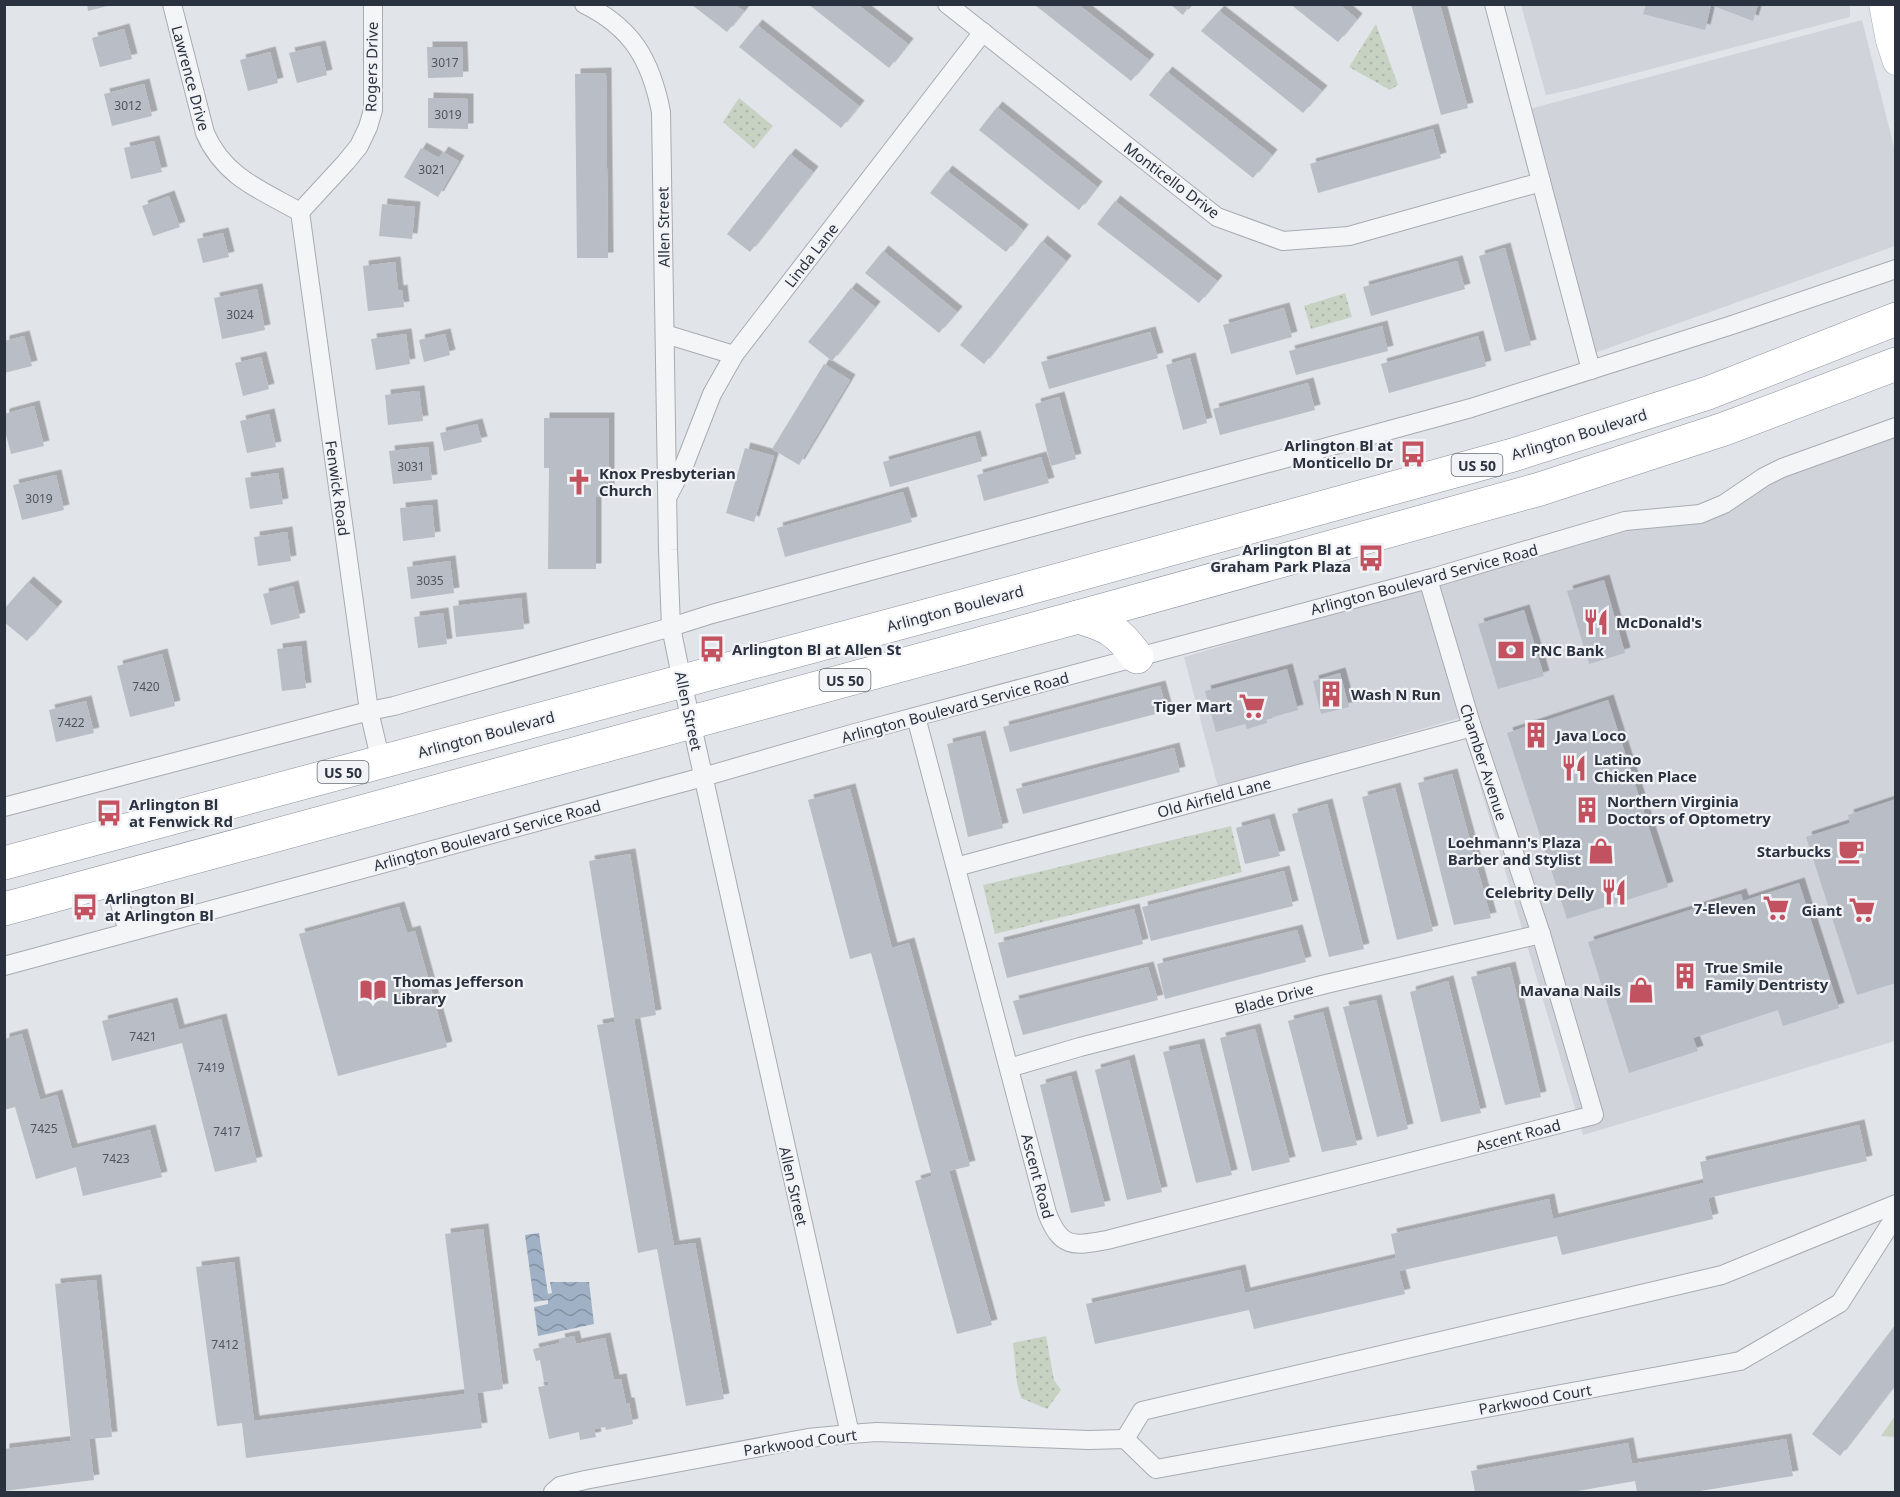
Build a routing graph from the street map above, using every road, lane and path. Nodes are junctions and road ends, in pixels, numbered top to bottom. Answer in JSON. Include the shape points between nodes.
{"nodes":[{"id":1,"x":171,"y":4,"type":"edge"},
{"id":2,"x":373,"y":4,"type":"edge"},
{"id":3,"x":584,"y":4,"type":"edge"},
{"id":4,"x":947,"y":4,"type":"edge"},
{"id":5,"x":1494,"y":4,"type":"edge"},
{"id":6,"x":1882,"y":4,"type":"edge"},
{"id":7,"x":983,"y":32,"type":"junction"},
{"id":8,"x":1896,"y":62,"type":"edge"},
{"id":9,"x":1541,"y":182,"type":"junction"},
{"id":10,"x":300,"y":212,"type":"junction"},
{"id":11,"x":1896,"y":269,"type":"edge"},
{"id":12,"x":1896,"y":319,"type":"edge"},
{"id":13,"x":665,"y":334,"type":"junction"},
{"id":14,"x":734,"y":356,"type":"junction"},
{"id":15,"x":1896,"y":364,"type":"edge"},
{"id":16,"x":1591,"y":370,"type":"junction"},
{"id":17,"x":1896,"y":428,"type":"edge"},
{"id":18,"x":668,"y":495,"type":"junction"},
{"id":19,"x":1428,"y":579,"type":"junction"},
{"id":20,"x":1162,"y":594,"type":"junction"},
{"id":21,"x":1078,"y":617,"type":"junction"},
{"id":22,"x":671,"y":627,"type":"junction"},
{"id":23,"x":1137,"y":657,"type":"junction"},
{"id":24,"x":682,"y":681,"type":"junction"},
{"id":25,"x":369,"y":711,"type":"junction"},
{"id":26,"x":916,"y":717,"type":"junction"},
{"id":27,"x":691,"y":722,"type":"junction"},
{"id":28,"x":1472,"y":727,"type":"junction"},
{"id":29,"x":381,"y":762,"type":"junction"},
{"id":30,"x":703,"y":777,"type":"junction"},
{"id":31,"x":4,"y":807,"type":"edge"},
{"id":32,"x":4,"y":863,"type":"edge"},
{"id":33,"x":956,"y":867,"type":"junction"},
{"id":34,"x":113,"y":879,"type":"junction"},
{"id":35,"x":4,"y":909,"type":"edge"},
{"id":36,"x":128,"y":932,"type":"junction"},
{"id":37,"x":1540,"y":934,"type":"junction"},
{"id":38,"x":4,"y":966,"type":"edge"},
{"id":39,"x":1009,"y":1068,"type":"junction"},
{"id":40,"x":1594,"y":1115,"type":"joint"},
{"id":41,"x":1896,"y":1204,"type":"edge"},
{"id":42,"x":1896,"y":1215,"type":"edge"},
{"id":43,"x":850,"y":1434,"type":"junction"},
{"id":44,"x":1125,"y":1439,"type":"junction"},
{"id":45,"x":553,"y":1492,"type":"edge"}],
"edges":[{"from":1,"to":10,"type":"street","name":"Lawrence Drive","via":[[211,146],[231,171]]},
{"from":2,"to":10,"type":"street","name":"Rogers Drive","via":[[373,110],[368,127],[346,162]]},
{"from":3,"to":13,"type":"street","name":"Allen Street","via":[[619,27],[637,47],[656,86],[662,112]]},
{"from":4,"to":7,"type":"street","name":"Monticello Drive"},
{"from":5,"to":9,"type":"street"},
{"from":6,"to":8,"type":"street"},
{"from":7,"to":9,"type":"street","name":"Monticello Drive","via":[[1217,217],[1283,241],[1349,236]]},
{"from":7,"to":14,"type":"street","name":"Linda Lane"},
{"from":9,"to":16,"type":"street"},
{"from":10,"to":25,"type":"street","name":"Fenwick Road"},
{"from":11,"to":16,"type":"street"},
{"from":12,"to":24,"type":"highway","name":"Arlington Boulevard","number":"US 50","via":[[1708,393],[1513,455]]},
{"from":13,"to":14,"type":"street"},
{"from":13,"to":18,"type":"street","name":"Allen Street"},
{"from":14,"to":18,"type":"street","name":"Linda Lane","via":[[712,394]]},
{"from":15,"to":20,"type":"highway","number":"US 50","via":[[1734,426],[1551,486]]},
{"from":16,"to":22,"type":"street","via":[[1372,436]]},
{"from":17,"to":19,"type":"street","name":"Arlington Boulevard Service Road","via":[[1782,468],[1724,504],[1700,514],[1625,521]]},
{"from":18,"to":22,"type":"street","name":"Allen Street"},
{"from":19,"to":23,"type":"street","name":"Arlington Boulevard Service Road"},
{"from":19,"to":28,"type":"street","name":"Chamber Avenue"},
{"from":20,"to":21,"type":"highway","number":"US 50"},
{"from":20,"to":23,"type":"highway","via":[[1141,626]]},
{"from":21,"to":23,"type":"highway","via":[[1105,625],[1124,639]]},
{"from":21,"to":27,"type":"highway","number":"US 50"},
{"from":22,"to":24,"type":"street","name":"Allen Street"},
{"from":22,"to":25,"type":"street"},
{"from":23,"to":26,"type":"street","name":"Arlington Boulevard Service Road"},
{"from":24,"to":27,"type":"street","name":"Allen Street"},
{"from":24,"to":29,"type":"highway","name":"Arlington Boulevard","number":"US 50"},
{"from":25,"to":29,"type":"street","name":"Fenwick Road"},
{"from":25,"to":31,"type":"street"},
{"from":26,"to":30,"type":"street","name":"Arlington Boulevard Service Road"},
{"from":26,"to":33,"type":"street","name":"Ascent Road"},
{"from":27,"to":30,"type":"street","name":"Allen Street"},
{"from":27,"to":34,"type":"highway","number":"US 50"},
{"from":28,"to":33,"type":"street","name":"Old Airfield Lane"},
{"from":28,"to":37,"type":"street","name":"Chamber Avenue"},
{"from":29,"to":32,"type":"highway","name":"Arlington Boulevard","number":"US 50"},
{"from":30,"to":36,"type":"street","name":"Arlington Boulevard Service Road"},
{"from":30,"to":43,"type":"street","name":"Allen Street"},
{"from":33,"to":39,"type":"street","name":"Ascent Road"},
{"from":34,"to":35,"type":"highway","number":"US 50"},
{"from":34,"to":36,"type":"street"},
{"from":36,"to":38,"type":"street","name":"Arlington Boulevard Service Road"},
{"from":37,"to":39,"type":"street","name":"Blade Drive","via":[[1326,984]]},
{"from":37,"to":40,"type":"street","name":"Chamber Avenue"},
{"from":39,"to":40,"type":"street","name":"Ascent Road","via":[[1047,1213],[1063,1241],[1078,1245]]},
{"from":41,"to":44,"type":"street","via":[[1722,1275],[1142,1411]]},
{"from":42,"to":44,"type":"street","name":"Parkwood Court","via":[[1840,1303],[1740,1361],[1156,1469]]},
{"from":43,"to":44,"type":"street","name":"Parkwood Court"},
{"from":43,"to":45,"type":"street","name":"Parkwood Court","via":[[808,1438],[585,1480],[560,1486]]}]}
